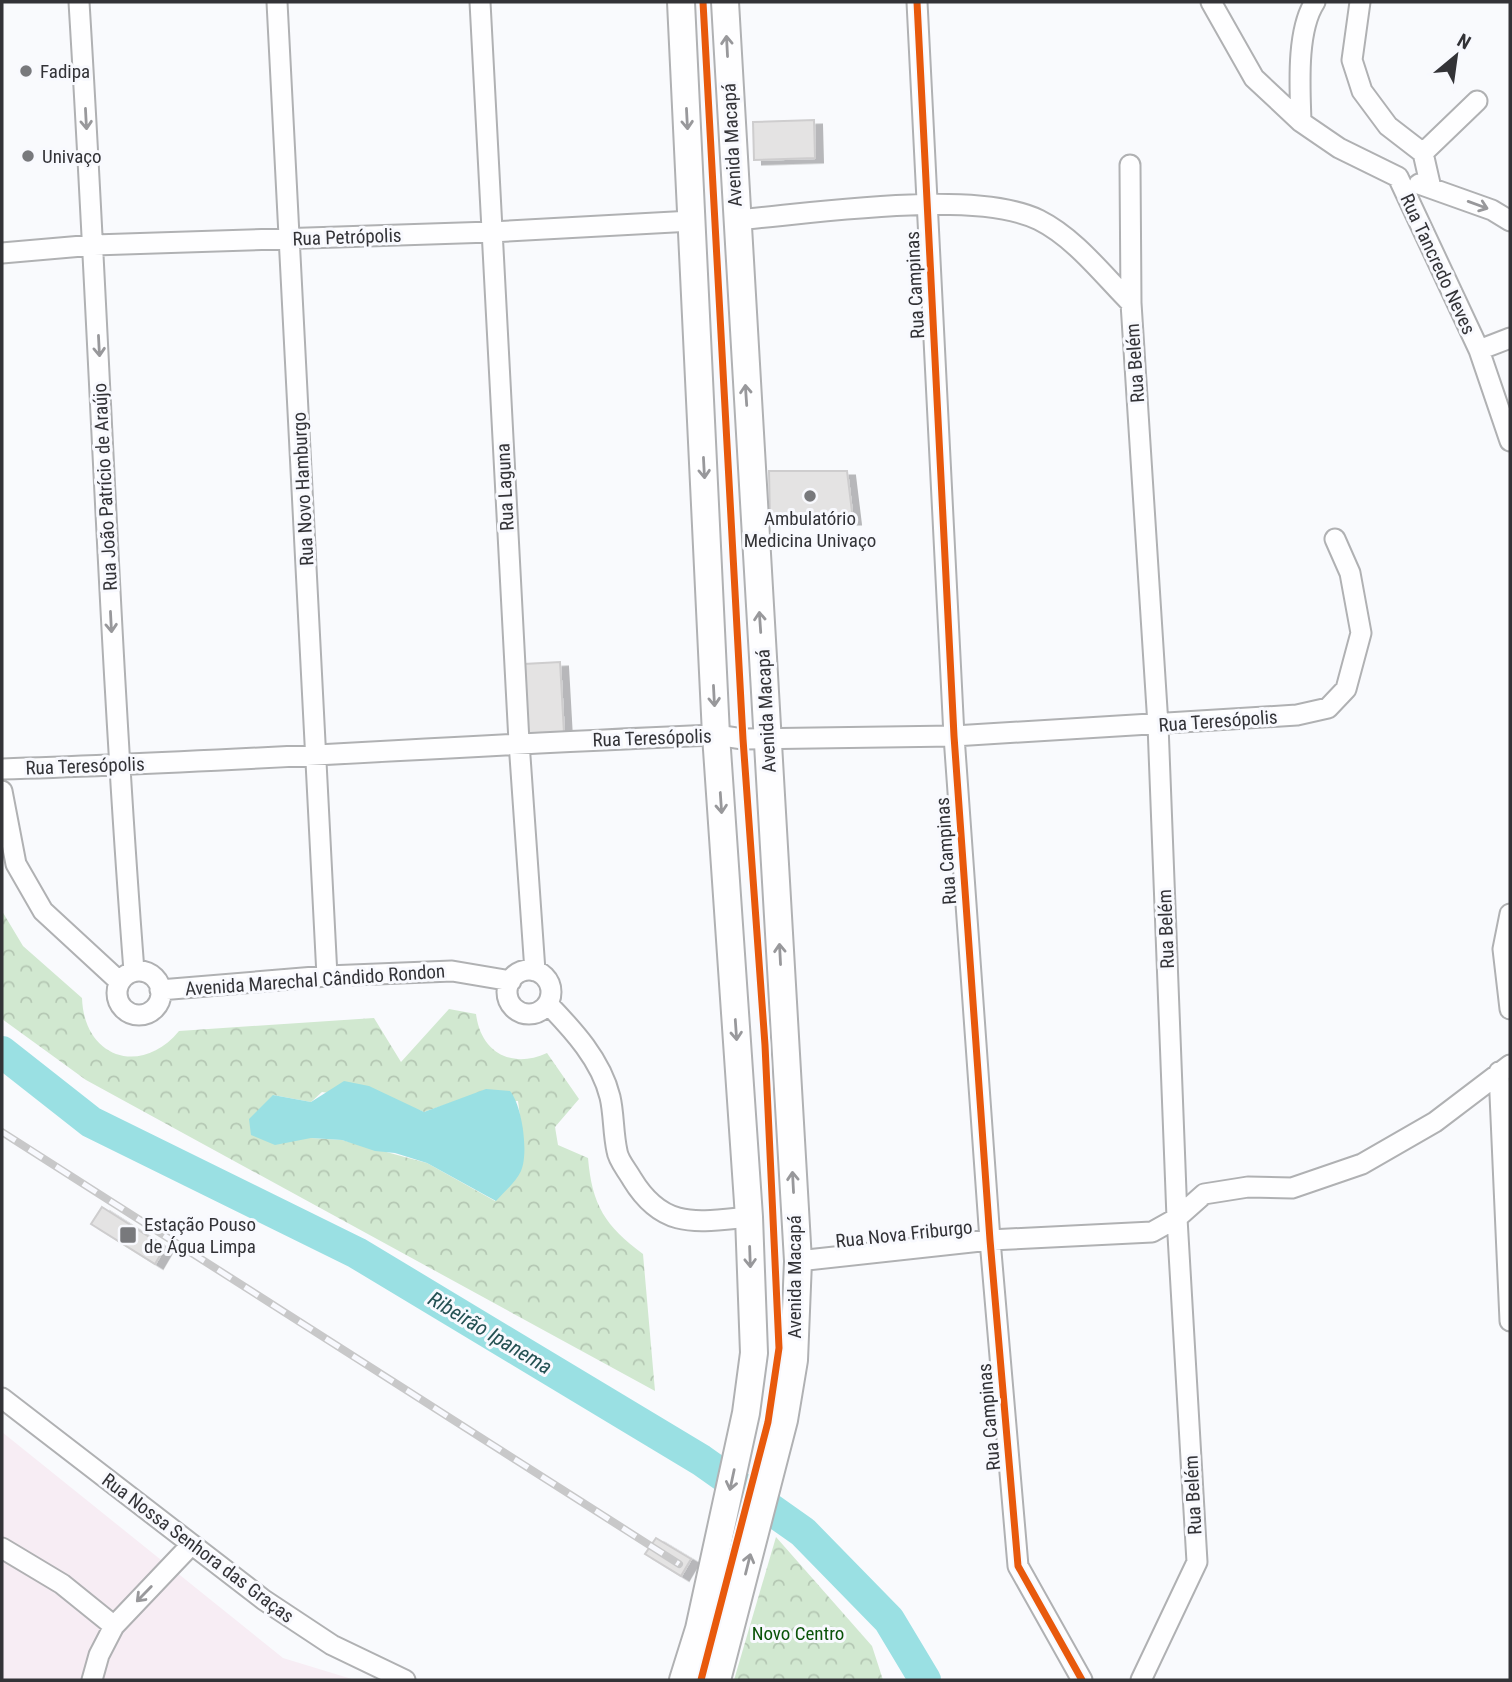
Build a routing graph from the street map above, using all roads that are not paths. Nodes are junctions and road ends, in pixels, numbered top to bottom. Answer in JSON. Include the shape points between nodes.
{"nodes":[{"id":1,"x":79,"y":2,"type":"edge"},
{"id":2,"x":277,"y":2,"type":"edge"},
{"id":3,"x":480,"y":2,"type":"edge"},
{"id":4,"x":681,"y":2,"type":"edge"},
{"id":5,"x":725,"y":2,"type":"edge"},
{"id":6,"x":917,"y":2,"type":"edge"},
{"id":7,"x":1211,"y":2,"type":"edge"},
{"id":8,"x":1315,"y":2,"type":"edge"},
{"id":9,"x":1360,"y":2,"type":"edge"},
{"id":10,"x":1477,"y":102,"type":"dead end"},
{"id":11,"x":1301,"y":122,"type":"junction"},
{"id":12,"x":1423,"y":153,"type":"junction"},
{"id":13,"x":1130,"y":165,"type":"dead end"},
{"id":14,"x":1398,"y":177,"type":"junction"},
{"id":15,"x":1432,"y":188,"type":"junction"},
{"id":16,"x":927,"y":204,"type":"junction"},
{"id":17,"x":735,"y":220,"type":"junction"},
{"id":18,"x":692,"y":221,"type":"junction"},
{"id":19,"x":1510,"y":221,"type":"edge"},
{"id":20,"x":491,"y":232,"type":"junction"},
{"id":21,"x":290,"y":240,"type":"junction"},
{"id":22,"x":94,"y":244,"type":"junction"},
{"id":23,"x":2,"y":253,"type":"edge"},
{"id":24,"x":1131,"y":303,"type":"junction"},
{"id":25,"x":1510,"y":338,"type":"edge"},
{"id":26,"x":1479,"y":350,"type":"junction"},
{"id":27,"x":1510,"y":438,"type":"edge"},
{"id":28,"x":1335,"y":539,"type":"dead end"},
{"id":29,"x":1158,"y":725,"type":"junction"},
{"id":30,"x":716,"y":735,"type":"junction"},
{"id":31,"x":954,"y":736,"type":"junction"},
{"id":32,"x":768,"y":739,"type":"junction"},
{"id":33,"x":519,"y":742,"type":"junction"},
{"id":34,"x":317,"y":757,"type":"junction"},
{"id":35,"x":118,"y":765,"type":"junction"},
{"id":36,"x":2,"y":769,"type":"edge"},
{"id":37,"x":2,"y":791,"type":"edge"},
{"id":38,"x":1510,"y":914,"type":"edge"},
{"id":39,"x":535,"y":971,"type":"junction"},
{"id":40,"x":327,"y":976,"type":"junction"},
{"id":41,"x":127,"y":977,"type":"junction"},
{"id":42,"x":510,"y":981,"type":"junction"},
{"id":43,"x":160,"y":990,"type":"junction"},
{"id":44,"x":548,"y":1004,"type":"junction"},
{"id":45,"x":1510,"y":1009,"type":"edge"},
{"id":46,"x":1505,"y":1068,"type":"edge"},
{"id":47,"x":749,"y":1217,"type":"junction"},
{"id":48,"x":1177,"y":1218,"type":"junction"},
{"id":49,"x":990,"y":1240,"type":"junction"},
{"id":50,"x":798,"y":1261,"type":"junction"},
{"id":51,"x":1510,"y":1321,"type":"edge"},
{"id":52,"x":2,"y":1398,"type":"edge"},
{"id":53,"x":191,"y":1545,"type":"junction"},
{"id":54,"x":2,"y":1548,"type":"edge"},
{"id":55,"x":114,"y":1626,"type":"junction"},
{"id":56,"x":92,"y":1680,"type":"edge"},
{"id":57,"x":405,"y":1680,"type":"edge"},
{"id":58,"x":683,"y":1680,"type":"edge"},
{"id":59,"x":717,"y":1680,"type":"edge"},
{"id":60,"x":1082,"y":1680,"type":"edge"},
{"id":61,"x":1141,"y":1680,"type":"edge"}],
"edges":[{"from":1,"to":22,"type":"street","name":"Rua João Patrício de Araújo","one_way":true},
{"from":2,"to":21,"type":"street","name":"Rua Novo Hamburgo"},
{"from":3,"to":20,"type":"street","name":"Rua Laguna"},
{"from":4,"to":18,"type":"main road","one_way":true},
{"from":17,"to":5,"type":"main road","name":"Avenida Macapá","one_way":true},
{"from":6,"to":16,"type":"street","name":"Rua Campinas"},
{"from":7,"to":11,"type":"street","name":"Rua Tancredo Neves","via":[[1254,78]]},
{"from":8,"to":11,"type":"street","via":[[1308,13],[1304,44]]},
{"from":9,"to":12,"type":"street","via":[[1352,60],[1362,91],[1388,126]]},
{"from":10,"to":12,"type":"street"},
{"from":11,"to":14,"type":"street","name":"Rua Tancredo Neves","via":[[1339,148]]},
{"from":12,"to":15,"type":"street"},
{"from":13,"to":24,"type":"street","name":"Rua Belém"},
{"from":14,"to":15,"type":"street"},
{"from":14,"to":26,"type":"street","name":"Rua Tancredo Neves"},
{"from":15,"to":19,"type":"street","one_way":true},
{"from":16,"to":17,"type":"street"},
{"from":16,"to":24,"type":"street","via":[[999,209],[1039,220],[1070,242]]},
{"from":16,"to":31,"type":"street","name":"Rua Campinas"},
{"from":32,"to":17,"type":"main road","name":"Avenida Macapá","one_way":true},
{"from":18,"to":20,"type":"street","name":"Rua Petrópolis"},
{"from":18,"to":30,"type":"main road","one_way":true},
{"from":20,"to":21,"type":"street","name":"Rua Petrópolis"},
{"from":20,"to":33,"type":"street","name":"Rua Laguna"},
{"from":21,"to":22,"type":"street","name":"Rua Petrópolis"},
{"from":21,"to":34,"type":"street","name":"Rua Novo Hamburgo"},
{"from":22,"to":23,"type":"street","name":"Rua Petrópolis"},
{"from":22,"to":35,"type":"street","name":"Rua João Patrício de Araújo","one_way":true},
{"from":24,"to":29,"type":"street","name":"Rua Belém"},
{"from":25,"to":26,"type":"street"},
{"from":26,"to":27,"type":"street","name":"Rua Tancredo Neves"},
{"from":28,"to":29,"type":"street","name":"Rua Teresópolis","via":[[1350,573],[1361,633],[1346,689],[1328,708],[1297,715]]},
{"from":29,"to":31,"type":"street","name":"Rua Teresópolis"},
{"from":29,"to":48,"type":"street","name":"Rua Belém"},
{"from":30,"to":32,"type":"street","name":"Rua Teresópolis"},
{"from":30,"to":33,"type":"street","name":"Rua Teresópolis"},
{"from":30,"to":47,"type":"main road","one_way":true},
{"from":31,"to":32,"type":"street","name":"Rua Teresópolis"},
{"from":31,"to":49,"type":"street","name":"Rua Campinas"},
{"from":50,"to":32,"type":"main road","name":"Avenida Macapá","one_way":true},
{"from":33,"to":34,"type":"street","name":"Rua Teresópolis"},
{"from":33,"to":39,"type":"street","name":"Rua Laguna"},
{"from":34,"to":35,"type":"street","name":"Rua Teresópolis"},
{"from":34,"to":40,"type":"street","name":"Rua Novo Hamburgo"},
{"from":35,"to":36,"type":"street","name":"Rua Teresópolis"},
{"from":35,"to":41,"type":"street","name":"Rua João Patrício de Araújo"},
{"from":37,"to":41,"type":"street","via":[[16,864],[43,911]]},
{"from":38,"to":45,"type":"street","via":[[1503,949]]},
{"from":39,"to":42,"type":"street","via":[[521,972]]},
{"from":39,"to":44,"type":"street","via":[[550,985]]},
{"from":40,"to":42,"type":"street","name":"Avenida Marechal Cândido Rondon","via":[[452,971]]},
{"from":40,"to":43,"type":"street","name":"Avenida Marechal Cândido Rondon"},
{"from":41,"to":43,"type":"street","via":[[148,973]]},
{"from":41,"to":43,"type":"street","via":[[120,1003],[138,1014],[157,1005]]},
{"from":42,"to":44,"type":"street","via":[[508,996],[515,1008],[536,1013]]},
{"from":44,"to":47,"type":"street","via":[[579,1037],[595,1064],[610,1096],[617,1154],[643,1198],[667,1216],[694,1222]]},
{"from":46,"to":48,"type":"street","name":"Rua Nova Friburgo","via":[[1435,1122],[1362,1164],[1292,1188],[1248,1187],[1204,1194]]},
{"from":46,"to":51,"type":"street"},
{"from":47,"to":58,"type":"main road","one_way":true,"via":[[754,1353],[747,1413],[699,1629]]},
{"from":48,"to":49,"type":"street","name":"Rua Nova Friburgo","via":[[1152,1232]]},
{"from":48,"to":61,"type":"street","name":"Rua Belém","via":[[1197,1562]]},
{"from":49,"to":50,"type":"street","name":"Rua Nova Friburgo"},
{"from":49,"to":60,"type":"street","name":"Rua Campinas","via":[[1018,1566]]},
{"from":59,"to":50,"type":"main road","name":"Avenida Macapá","one_way":true,"via":[[784,1420],[794,1360]]},
{"from":52,"to":53,"type":"street","name":"Rua Nossa Senhora das Graças"},
{"from":53,"to":55,"type":"street","one_way":true},
{"from":53,"to":57,"type":"street","name":"Rua Nossa Senhora das Graças","via":[[332,1645]]},
{"from":54,"to":55,"type":"street","via":[[62,1584]]},
{"from":55,"to":56,"type":"street"}]}
